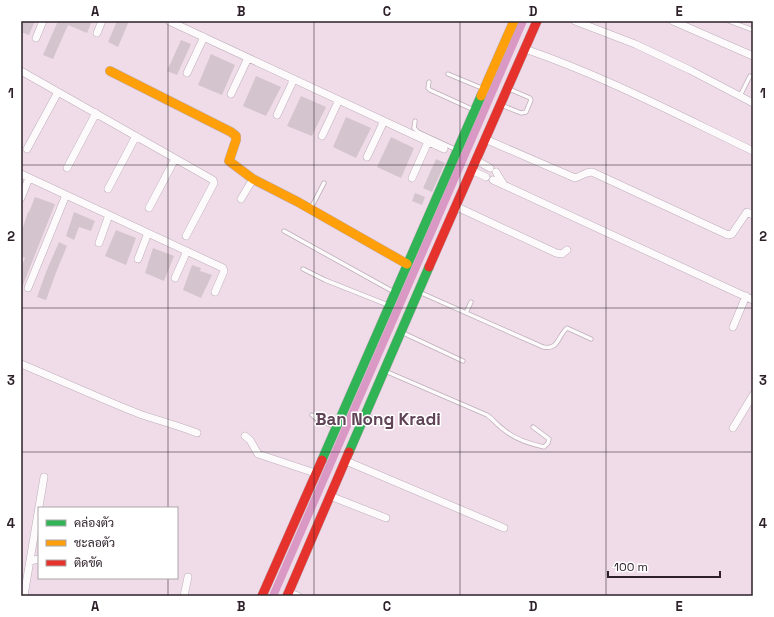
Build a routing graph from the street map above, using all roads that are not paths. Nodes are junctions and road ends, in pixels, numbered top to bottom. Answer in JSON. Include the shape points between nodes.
{"nodes":[{"id":1,"x":43,"y":21,"type":"edge"},
{"id":2,"x":102,"y":21,"type":"edge"},
{"id":3,"x":169,"y":21,"type":"edge"},
{"id":4,"x":514,"y":21,"type":"edge"},
{"id":5,"x":537,"y":21,"type":"edge"},
{"id":6,"x":576,"y":21,"type":"edge"},
{"id":7,"x":673,"y":21,"type":"edge"},
{"id":8,"x":729,"y":21,"type":"edge"},
{"id":9,"x":683,"y":23,"type":"edge"},
{"id":10,"x":753,"y":30,"type":"edge"},
{"id":11,"x":97,"y":33,"type":"dead end"},
{"id":12,"x":204,"y":37,"type":"junction"},
{"id":13,"x":36,"y":38,"type":"dead end"},
{"id":14,"x":525,"y":49,"type":"junction"},
{"id":15,"x":753,"y":56,"type":"edge"},
{"id":16,"x":248,"y":58,"type":"junction"},
{"id":17,"x":21,"y":71,"type":"edge"},
{"id":18,"x":110,"y":71,"type":"dead end"},
{"id":19,"x":187,"y":73,"type":"dead end"},
{"id":20,"x":448,"y":74,"type":"dead end"},
{"id":21,"x":750,"y":76,"type":"dead end"},
{"id":22,"x":294,"y":79,"type":"junction"},
{"id":23,"x":429,"y":82,"type":"dead end"},
{"id":24,"x":484,"y":89,"type":"junction"},
{"id":25,"x":508,"y":89,"type":"junction"},
{"id":26,"x":58,"y":92,"type":"junction"},
{"id":27,"x":231,"y":94,"type":"dead end"},
{"id":28,"x":740,"y":96,"type":"junction"},
{"id":29,"x":339,"y":100,"type":"junction"},
{"id":30,"x":753,"y":103,"type":"edge"},
{"id":31,"x":500,"y":105,"type":"junction"},
{"id":32,"x":474,"y":110,"type":"junction"},
{"id":33,"x":96,"y":113,"type":"junction"},
{"id":34,"x":277,"y":115,"type":"dead end"},
{"id":35,"x":384,"y":121,"type":"junction"},
{"id":36,"x":415,"y":121,"type":"dead end"},
{"id":37,"x":136,"y":136,"type":"junction"},
{"id":38,"x":322,"y":136,"type":"dead end"},
{"id":39,"x":486,"y":138,"type":"junction"},
{"id":40,"x":428,"y":142,"type":"junction"},
{"id":41,"x":27,"y":149,"type":"dead end"},
{"id":42,"x":444,"y":149,"type":"dead end"},
{"id":43,"x":457,"y":150,"type":"junction"},
{"id":44,"x":753,"y":151,"type":"edge"},
{"id":45,"x":367,"y":157,"type":"dead end"},
{"id":46,"x":175,"y":158,"type":"junction"},
{"id":47,"x":476,"y":160,"type":"junction"},
{"id":48,"x":67,"y":168,"type":"dead end"},
{"id":49,"x":471,"y":170,"type":"junction"},
{"id":50,"x":21,"y":174,"type":"edge"},
{"id":51,"x":486,"y":177,"type":"dead end"},
{"id":52,"x":29,"y":178,"type":"junction"},
{"id":53,"x":412,"y":178,"type":"dead end"},
{"id":54,"x":253,"y":179,"type":"junction"},
{"id":55,"x":493,"y":180,"type":"dead end"},
{"id":56,"x":324,"y":183,"type":"dead end"},
{"id":57,"x":504,"y":185,"type":"junction"},
{"id":58,"x":108,"y":188,"type":"dead end"},
{"id":59,"x":66,"y":195,"type":"junction"},
{"id":60,"x":21,"y":198,"type":"edge"},
{"id":61,"x":241,"y":199,"type":"dead end"},
{"id":62,"x":455,"y":206,"type":"junction"},
{"id":63,"x":149,"y":208,"type":"dead end"},
{"id":64,"x":310,"y":209,"type":"junction"},
{"id":65,"x":109,"y":215,"type":"junction"},
{"id":66,"x":753,"y":215,"type":"edge"},
{"id":67,"x":284,"y":231,"type":"dead end"},
{"id":68,"x":148,"y":233,"type":"junction"},
{"id":69,"x":186,"y":236,"type":"dead end"},
{"id":70,"x":98,"y":243,"type":"dead end"},
{"id":71,"x":567,"y":250,"type":"dead end"},
{"id":72,"x":187,"y":251,"type":"junction"},
{"id":73,"x":138,"y":259,"type":"dead end"},
{"id":74,"x":407,"y":264,"type":"junction"},
{"id":75,"x":303,"y":269,"type":"dead end"},
{"id":76,"x":175,"y":278,"type":"dead end"},
{"id":77,"x":28,"y":288,"type":"dead end"},
{"id":78,"x":215,"y":292,"type":"dead end"},
{"id":79,"x":394,"y":292,"type":"junction"},
{"id":80,"x":418,"y":292,"type":"junction"},
{"id":81,"x":746,"y":296,"type":"junction"},
{"id":82,"x":753,"y":300,"type":"edge"},
{"id":83,"x":471,"y":302,"type":"dead end"},
{"id":84,"x":389,"y":305,"type":"junction"},
{"id":85,"x":466,"y":313,"type":"junction"},
{"id":86,"x":733,"y":327,"type":"dead end"},
{"id":87,"x":400,"y":332,"type":"junction"},
{"id":88,"x":591,"y":338,"type":"dead end"},
{"id":89,"x":463,"y":361,"type":"dead end"},
{"id":90,"x":21,"y":364,"type":"edge"},
{"id":91,"x":384,"y":370,"type":"junction"},
{"id":92,"x":753,"y":395,"type":"edge"},
{"id":93,"x":312,"y":415,"type":"dead end"},
{"id":94,"x":366,"y":415,"type":"junction"},
{"id":95,"x":386,"y":426,"type":"dead end"},
{"id":96,"x":335,"y":427,"type":"junction"},
{"id":97,"x":534,"y":427,"type":"dead end"},
{"id":98,"x":733,"y":428,"type":"dead end"},
{"id":99,"x":198,"y":433,"type":"dead end"},
{"id":100,"x":246,"y":436,"type":"dead end"},
{"id":101,"x":346,"y":462,"type":"junction"},
{"id":102,"x":315,"y":473,"type":"junction"},
{"id":103,"x":44,"y":477,"type":"dead end"},
{"id":104,"x":330,"y":496,"type":"junction"},
{"id":105,"x":39,"y":507,"type":"edge"},
{"id":106,"x":38,"y":513,"type":"edge"},
{"id":107,"x":386,"y":518,"type":"dead end"},
{"id":108,"x":504,"y":528,"type":"dead end"},
{"id":109,"x":38,"y":559,"type":"edge"},
{"id":110,"x":30,"y":561,"type":"junction"},
{"id":111,"x":188,"y":577,"type":"dead end"},
{"id":112,"x":288,"y":594,"type":"edge"},
{"id":113,"x":24,"y":596,"type":"edge"},
{"id":114,"x":184,"y":596,"type":"edge"},
{"id":115,"x":262,"y":596,"type":"edge"},
{"id":116,"x":298,"y":596,"type":"edge"}],
"edges":[{"from":1,"to":13,"type":"street"},
{"from":2,"to":11,"type":"street"},
{"from":3,"to":12,"type":"street"},
{"from":4,"to":24,"type":"street"},
{"from":5,"to":14,"type":"street"},
{"from":6,"to":28,"type":"street","via":[[635,44]]},
{"from":7,"to":9,"type":"street"},
{"from":8,"to":10,"type":"lane"},
{"from":9,"to":15,"type":"street"},
{"from":12,"to":16,"type":"street"},
{"from":12,"to":19,"type":"street"},
{"from":14,"to":25,"type":"street"},
{"from":14,"to":44,"type":"street","via":[[599,77]]},
{"from":16,"to":22,"type":"street"},
{"from":16,"to":27,"type":"street"},
{"from":17,"to":26,"type":"street"},
{"from":18,"to":54,"type":"street","via":[[231,132],[236,136],[236,141],[229,161]]},
{"from":20,"to":24,"type":"lane"},
{"from":21,"to":28,"type":"lane"},
{"from":22,"to":29,"type":"street"},
{"from":22,"to":34,"type":"street"},
{"from":23,"to":32,"type":"lane","via":[[430,90]]},
{"from":24,"to":32,"type":"street"},
{"from":25,"to":31,"type":"street"},
{"from":25,"to":31,"type":"lane","via":[[530,98],[526,112],[522,113]]},
{"from":26,"to":33,"type":"street"},
{"from":26,"to":41,"type":"street"},
{"from":28,"to":30,"type":"street"},
{"from":29,"to":35,"type":"street"},
{"from":29,"to":38,"type":"street"},
{"from":31,"to":39,"type":"street"},
{"from":32,"to":43,"type":"street"},
{"from":33,"to":37,"type":"street"},
{"from":33,"to":48,"type":"street"},
{"from":35,"to":40,"type":"street"},
{"from":35,"to":45,"type":"street"},
{"from":36,"to":43,"type":"lane","via":[[414,128],[418,132]]},
{"from":37,"to":46,"type":"street"},
{"from":37,"to":58,"type":"street"},
{"from":39,"to":47,"type":"street"},
{"from":39,"to":66,"type":"street","via":[[575,178],[592,172],[728,235],[732,234],[747,212]]},
{"from":40,"to":42,"type":"street"},
{"from":40,"to":53,"type":"street"},
{"from":43,"to":74,"type":"street"},
{"from":46,"to":63,"type":"street"},
{"from":46,"to":69,"type":"street","via":[[214,182]]},
{"from":47,"to":49,"type":"street"},
{"from":47,"to":57,"type":"street","via":[[493,170]]},
{"from":49,"to":51,"type":"street"},
{"from":49,"to":62,"type":"street"},
{"from":50,"to":52,"type":"street"},
{"from":52,"to":59,"type":"street"},
{"from":52,"to":60,"type":"street"},
{"from":54,"to":61,"type":"street"},
{"from":54,"to":64,"type":"street"},
{"from":55,"to":57,"type":"street"},
{"from":56,"to":64,"type":"lane"},
{"from":57,"to":81,"type":"street"},
{"from":59,"to":65,"type":"street"},
{"from":59,"to":77,"type":"street"},
{"from":62,"to":71,"type":"street","via":[[556,253],[562,254]]},
{"from":62,"to":80,"type":"street"},
{"from":64,"to":74,"type":"street"},
{"from":65,"to":68,"type":"street"},
{"from":65,"to":70,"type":"street"},
{"from":67,"to":79,"type":"lane"},
{"from":68,"to":72,"type":"street"},
{"from":68,"to":73,"type":"street"},
{"from":72,"to":76,"type":"street"},
{"from":72,"to":78,"type":"street","via":[[224,269]]},
{"from":74,"to":79,"type":"street"},
{"from":75,"to":84,"type":"lane"},
{"from":79,"to":84,"type":"street"},
{"from":80,"to":85,"type":"lane"},
{"from":80,"to":87,"type":"street"},
{"from":81,"to":82,"type":"street"},
{"from":81,"to":86,"type":"street"},
{"from":83,"to":85,"type":"lane"},
{"from":84,"to":96,"type":"street"},
{"from":85,"to":88,"type":"lane","via":[[542,347],[553,346],[567,328]]},
{"from":87,"to":89,"type":"lane"},
{"from":87,"to":91,"type":"street"},
{"from":90,"to":99,"type":"street","via":[[104,400]]},
{"from":91,"to":94,"type":"street"},
{"from":91,"to":97,"type":"lane","via":[[487,415],[515,437],[544,447],[549,439]]},
{"from":92,"to":98,"type":"street"},
{"from":93,"to":96,"type":"lane"},
{"from":94,"to":95,"type":"lane"},
{"from":94,"to":101,"type":"street"},
{"from":96,"to":102,"type":"street"},
{"from":100,"to":102,"type":"street","via":[[258,454]]},
{"from":101,"to":104,"type":"street"},
{"from":101,"to":108,"type":"street"},
{"from":102,"to":115,"type":"street"},
{"from":103,"to":105,"type":"street"},
{"from":104,"to":107,"type":"street"},
{"from":104,"to":112,"type":"street"},
{"from":106,"to":110,"type":"street"},
{"from":109,"to":110,"type":"street"},
{"from":110,"to":113,"type":"street"},
{"from":111,"to":114,"type":"street"},
{"from":112,"to":116,"type":"street"}]}
